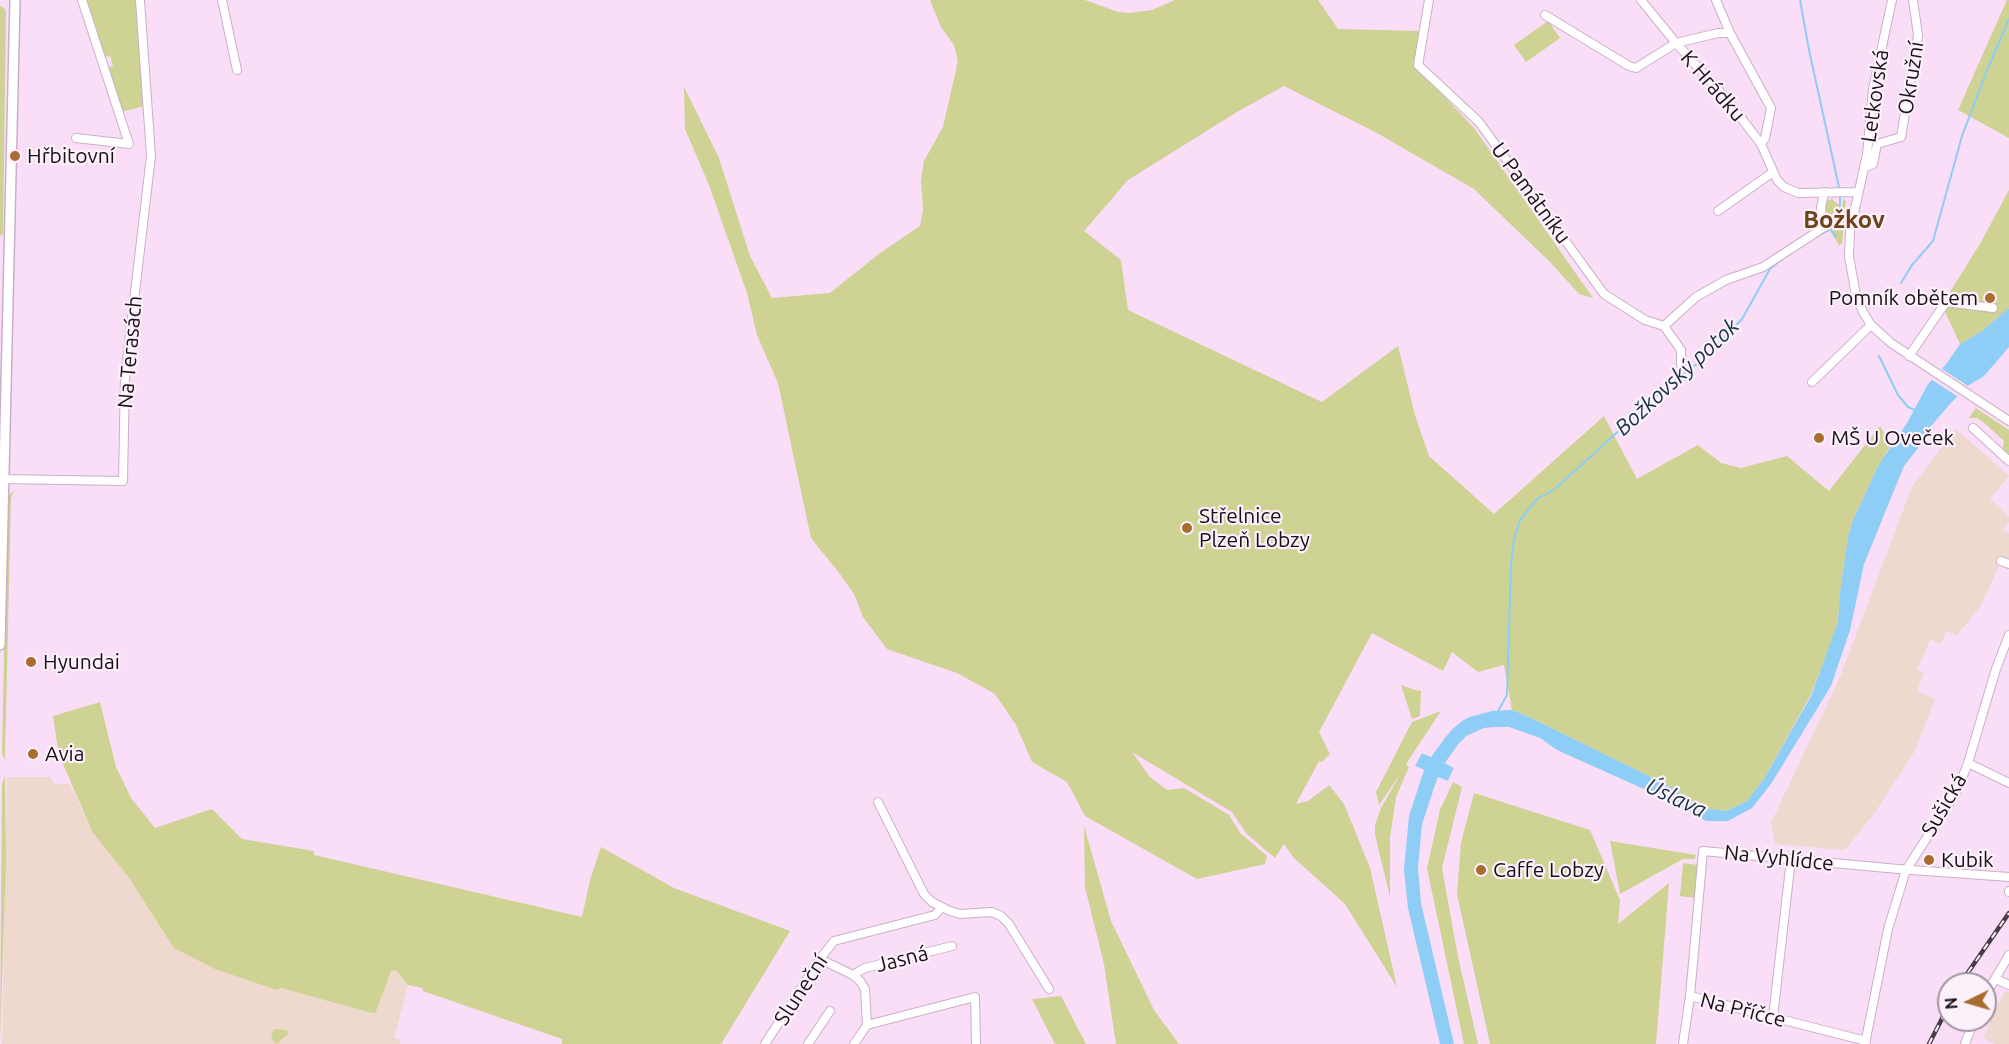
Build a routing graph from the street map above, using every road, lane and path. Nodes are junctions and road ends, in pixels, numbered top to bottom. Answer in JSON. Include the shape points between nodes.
{"nodes":[{"id":1,"x":15,"y":0,"type":"edge"},
{"id":2,"x":82,"y":0,"type":"edge"},
{"id":3,"x":140,"y":0,"type":"edge"},
{"id":4,"x":222,"y":0,"type":"edge"},
{"id":5,"x":1429,"y":0,"type":"edge"},
{"id":6,"x":1641,"y":0,"type":"edge"},
{"id":7,"x":1716,"y":0,"type":"edge"},
{"id":8,"x":1892,"y":0,"type":"edge"},
{"id":9,"x":1913,"y":0,"type":"edge"},
{"id":10,"x":1545,"y":15,"type":"dead end"},
{"id":11,"x":1730,"y":33,"type":"junction"},
{"id":12,"x":1676,"y":43,"type":"junction"},
{"id":13,"x":237,"y":70,"type":"dead end"},
{"id":14,"x":76,"y":138,"type":"dead end"},
{"id":15,"x":1761,"y":144,"type":"junction"},
{"id":16,"x":1864,"y":168,"type":"junction"},
{"id":17,"x":1773,"y":172,"type":"junction"},
{"id":18,"x":1828,"y":192,"type":"junction"},
{"id":19,"x":1858,"y":192,"type":"junction"},
{"id":20,"x":1718,"y":212,"type":"dead end"},
{"id":21,"x":1993,"y":308,"type":"dead end"},
{"id":22,"x":1871,"y":325,"type":"junction"},
{"id":23,"x":1664,"y":326,"type":"junction"},
{"id":24,"x":1911,"y":357,"type":"junction"},
{"id":25,"x":1681,"y":364,"type":"dead end"},
{"id":26,"x":1812,"y":382,"type":"dead end"},
{"id":27,"x":2009,"y":421,"type":"edge"},
{"id":28,"x":1973,"y":428,"type":"dead end"},
{"id":29,"x":2009,"y":461,"type":"edge"},
{"id":30,"x":2,"y":479,"type":"edge"},
{"id":31,"x":2009,"y":635,"type":"edge"},
{"id":32,"x":0,"y":645,"type":"edge"},
{"id":33,"x":1968,"y":764,"type":"junction"},
{"id":34,"x":2009,"y":783,"type":"edge"},
{"id":35,"x":878,"y":802,"type":"dead end"},
{"id":36,"x":1791,"y":859,"type":"junction"},
{"id":37,"x":1906,"y":870,"type":"junction"},
{"id":38,"x":2009,"y":877,"type":"edge"},
{"id":39,"x":941,"y":908,"type":"junction"},
{"id":40,"x":952,"y":946,"type":"dead end"},
{"id":41,"x":2009,"y":955,"type":"edge"},
{"id":42,"x":820,"y":959,"type":"junction"},
{"id":43,"x":853,"y":975,"type":"junction"},
{"id":44,"x":1997,"y":977,"type":"edge"},
{"id":45,"x":1048,"y":989,"type":"dead end"},
{"id":46,"x":1690,"y":996,"type":"junction"},
{"id":47,"x":830,"y":1011,"type":"dead end"},
{"id":48,"x":1773,"y":1017,"type":"junction"},
{"id":49,"x":867,"y":1024,"type":"junction"},
{"id":50,"x":1865,"y":1042,"type":"edge"},
{"id":51,"x":765,"y":1044,"type":"edge"},
{"id":52,"x":808,"y":1044,"type":"edge"},
{"id":53,"x":854,"y":1044,"type":"edge"},
{"id":54,"x":976,"y":1044,"type":"edge"},
{"id":55,"x":1683,"y":1044,"type":"edge"}],
"edges":[{"from":1,"to":30,"type":"main road"},
{"from":2,"to":14,"type":"street","via":[[129,144]]},
{"from":3,"to":30,"type":"street","name":"Na Terasách","via":[[151,156],[124,377],[123,481]]},
{"from":4,"to":13,"type":"street"},
{"from":5,"to":23,"type":"street","name":"U Památníku","via":[[1418,65],[1479,122],[1604,294],[1644,320]]},
{"from":6,"to":12,"type":"street"},
{"from":7,"to":11,"type":"street"},
{"from":8,"to":16,"type":"street","name":"Letkovská","via":[[1873,89]]},
{"from":9,"to":16,"type":"street","name":"Okružní","via":[[1918,34],[1901,137],[1877,144],[1873,164]]},
{"from":10,"to":12,"type":"street","via":[[1635,68]]},
{"from":11,"to":12,"type":"street","name":"K Hrádku"},
{"from":11,"to":15,"type":"street","via":[[1771,108]]},
{"from":12,"to":15,"type":"street","name":"K Hrádku"},
{"from":15,"to":17,"type":"street","name":"K Hrádku"},
{"from":16,"to":19,"type":"street","name":"Letkovská"},
{"from":17,"to":18,"type":"street","via":[[1791,191]]},
{"from":17,"to":20,"type":"street"},
{"from":18,"to":19,"type":"street"},
{"from":18,"to":23,"type":"street","via":[[1821,208],[1826,226],[1763,267],[1726,280],[1696,297]]},
{"from":19,"to":22,"type":"street","name":"Letkovská","via":[[1849,256],[1856,296]]},
{"from":21,"to":24,"type":"street","via":[[1946,302]]},
{"from":22,"to":24,"type":"street"},
{"from":22,"to":26,"type":"street"},
{"from":23,"to":25,"type":"street","via":[[1681,350]]},
{"from":24,"to":27,"type":"street"},
{"from":28,"to":29,"type":"street"},
{"from":30,"to":32,"type":"main road"},
{"from":31,"to":33,"type":"street","name":"Sušická"},
{"from":33,"to":34,"type":"street"},
{"from":33,"to":37,"type":"street","name":"Sušická","via":[[1957,791]]},
{"from":35,"to":39,"type":"street","via":[[918,885]]},
{"from":36,"to":37,"type":"street","name":"Na Vyhlídce"},
{"from":36,"to":46,"type":"street","name":"Na Vyhlídce","via":[[1703,851]]},
{"from":36,"to":48,"type":"street"},
{"from":37,"to":38,"type":"street","name":"Na Vyhlídce"},
{"from":37,"to":50,"type":"street","name":"Sušická","via":[[1888,929]]},
{"from":39,"to":42,"type":"street","name":"Sluneční","via":[[935,915],[834,941]]},
{"from":39,"to":45,"type":"street","via":[[960,914],[994,912],[1001,916]]},
{"from":40,"to":43,"type":"street","name":"Jasná","via":[[865,968]]},
{"from":41,"to":44,"type":"street"},
{"from":42,"to":43,"type":"street"},
{"from":42,"to":51,"type":"street","name":"Sluneční"},
{"from":43,"to":49,"type":"street","via":[[865,989]]},
{"from":46,"to":48,"type":"street","name":"Na Příčce"},
{"from":46,"to":55,"type":"street","name":"Na Vyhlídce"},
{"from":47,"to":52,"type":"street"},
{"from":48,"to":50,"type":"street","name":"Na Příčce"},
{"from":49,"to":53,"type":"street"},
{"from":49,"to":54,"type":"street","via":[[975,997]]}]}
